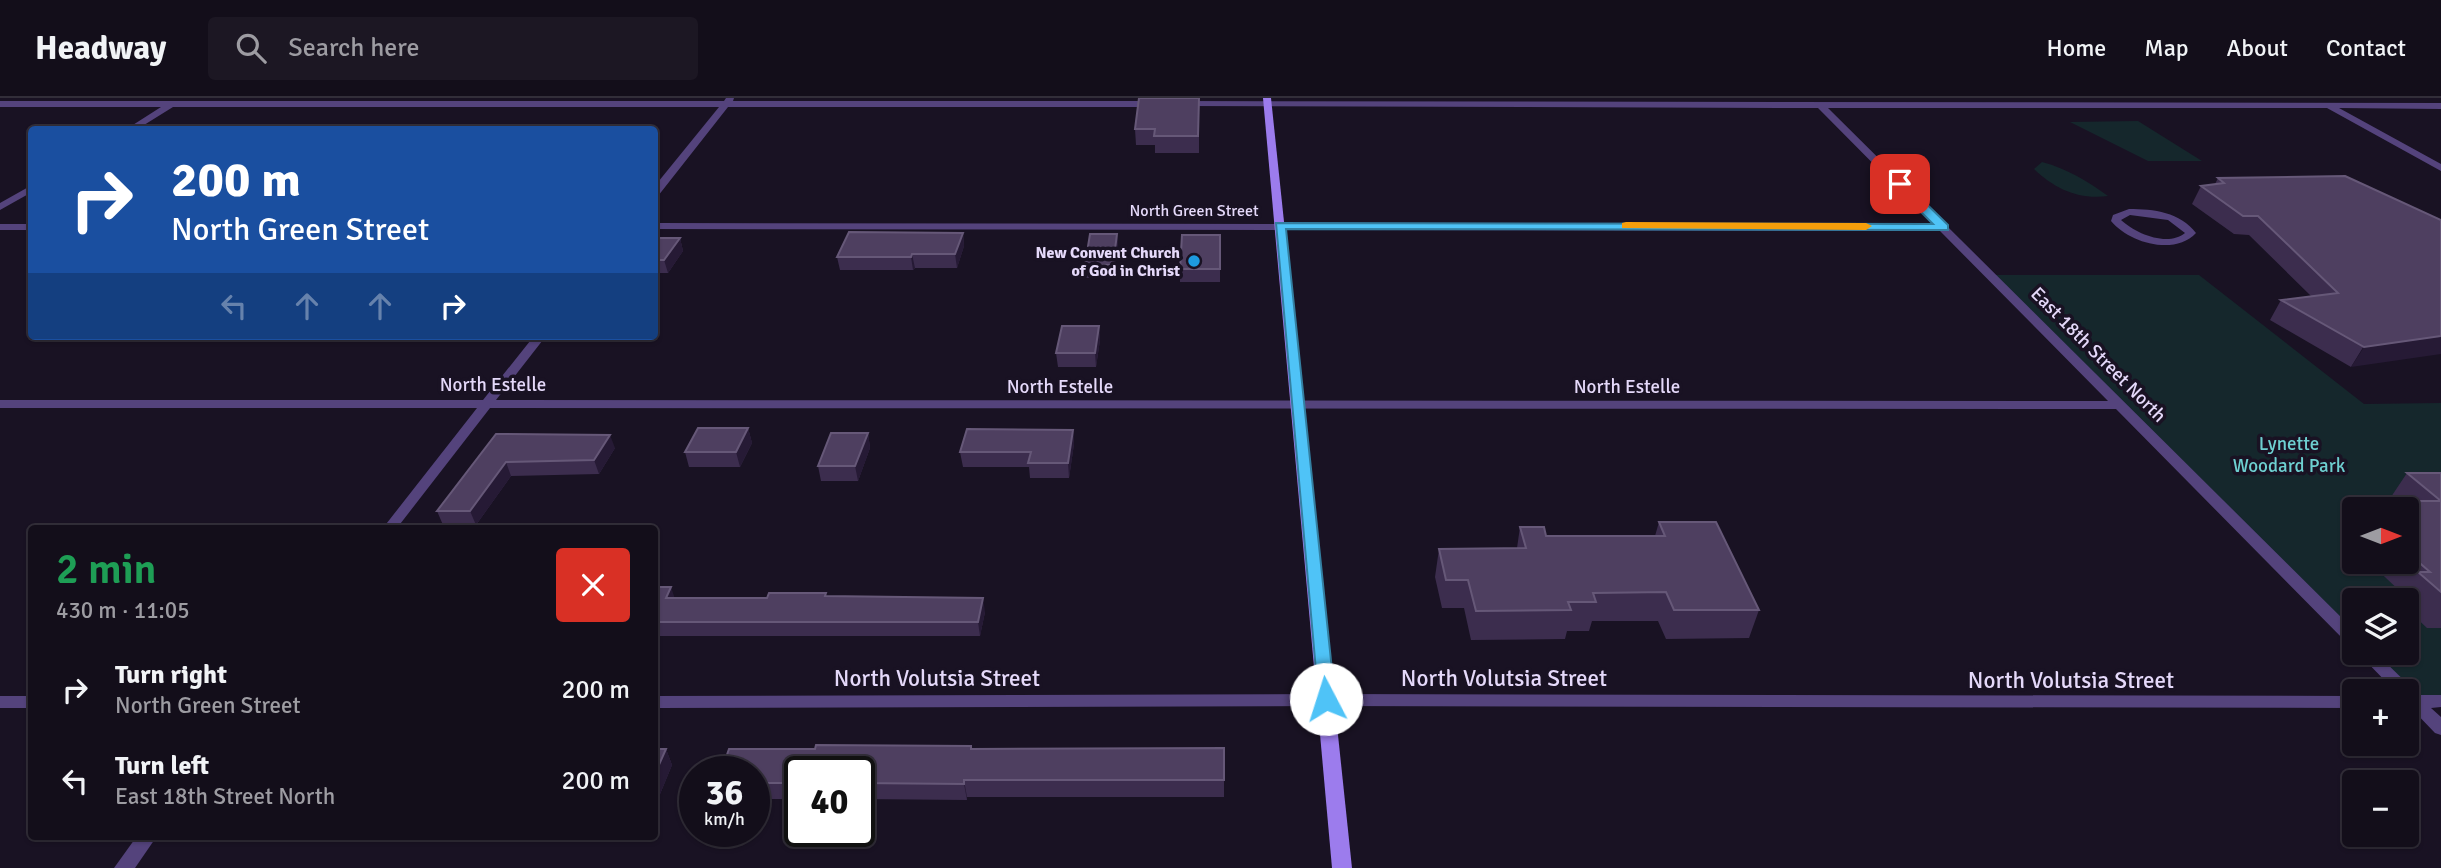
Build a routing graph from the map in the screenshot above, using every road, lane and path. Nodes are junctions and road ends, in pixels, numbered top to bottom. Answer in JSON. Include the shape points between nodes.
{"nodes":[{"id":1,"x":2314,"y":98,"type":"edge"},
{"id":2,"x":177,"y":101,"type":"edge"},
{"id":3,"x":729,"y":101,"type":"edge"},
{"id":4,"x":1268,"y":101,"type":"edge"},
{"id":5,"x":1817,"y":102,"type":"edge"},
{"id":6,"x":0,"y":104,"type":"edge"},
{"id":7,"x":2328,"y":106,"type":"junction"},
{"id":8,"x":2441,"y":106,"type":"edge"},
{"id":9,"x":136,"y":126,"type":"edge"},
{"id":10,"x":2441,"y":168,"type":"edge"},
{"id":11,"x":658,"y":189,"type":"edge"},
{"id":12,"x":28,"y":190,"type":"edge"},
{"id":13,"x":0,"y":207,"type":"edge"},
{"id":14,"x":1280,"y":225,"type":"junction"},
{"id":15,"x":2120,"y":225,"type":"joint"},
{"id":16,"x":658,"y":226,"type":"edge"},
{"id":17,"x":0,"y":227,"type":"edge"},
{"id":18,"x":28,"y":227,"type":"edge"},
{"id":19,"x":1944,"y":228,"type":"junction"},
{"id":20,"x":537,"y":340,"type":"edge"},
{"id":21,"x":488,"y":403,"type":"junction"},
{"id":22,"x":0,"y":404,"type":"edge"},
{"id":23,"x":2121,"y":405,"type":"junction"},
{"id":24,"x":1297,"y":406,"type":"junction"},
{"id":25,"x":392,"y":525,"type":"edge"},
{"id":26,"x":2342,"y":628,"type":"edge"},
{"id":27,"x":2377,"y":665,"type":"edge"},
{"id":28,"x":2391,"y":679,"type":"edge"},
{"id":29,"x":2419,"y":698,"type":"edge"},
{"id":30,"x":1326,"y":699,"type":"junction"},
{"id":31,"x":2441,"y":701,"type":"edge"},
{"id":32,"x":0,"y":702,"type":"edge"},
{"id":33,"x":28,"y":702,"type":"edge"},
{"id":34,"x":658,"y":702,"type":"edge"},
{"id":35,"x":2342,"y":702,"type":"edge"},
{"id":36,"x":2419,"y":707,"type":"edge"},
{"id":37,"x":2441,"y":728,"type":"edge"},
{"id":38,"x":145,"y":840,"type":"edge"},
{"id":39,"x":124,"y":868,"type":"edge"},
{"id":40,"x":1342,"y":868,"type":"edge"}],
"edges":[{"from":1,"to":7,"type":"street"},
{"from":2,"to":3,"type":"street"},
{"from":2,"to":6,"type":"street"},
{"from":2,"to":9,"type":"street"},
{"from":3,"to":4,"type":"street"},
{"from":3,"to":11,"type":"street"},
{"from":4,"to":5,"type":"street"},
{"from":4,"to":14,"type":"street"},
{"from":5,"to":7,"type":"street"},
{"from":5,"to":19,"type":"street","name":"East 18th Street North"},
{"from":7,"to":8,"type":"street"},
{"from":7,"to":10,"type":"street"},
{"from":12,"to":13,"type":"street"},
{"from":14,"to":16,"type":"street","name":"North Green Street"},
{"from":14,"to":19,"type":"street","name":"North Green Street"},
{"from":14,"to":24,"type":"street"},
{"from":15,"to":15,"type":"street","via":[[2164,241],[2183,240],[2191,233],[2182,224],[2151,213],[2121,214],[2117,217]]},
{"from":17,"to":18,"type":"street"},
{"from":19,"to":23,"type":"street","name":"East 18th Street North"},
{"from":20,"to":21,"type":"street"},
{"from":21,"to":22,"type":"street","name":"North Estelle"},
{"from":21,"to":24,"type":"street","name":"North Estelle"},
{"from":21,"to":25,"type":"street"},
{"from":23,"to":24,"type":"street","name":"North Estelle"},
{"from":23,"to":26,"type":"street","name":"East 18th Street North"},
{"from":24,"to":30,"type":"street"},
{"from":27,"to":28,"type":"street"},
{"from":29,"to":31,"type":"street"},
{"from":30,"to":34,"type":"street","name":"North Volutsia Street"},
{"from":30,"to":35,"type":"street","name":"North Volutsia Street"},
{"from":30,"to":40,"type":"street"},
{"from":32,"to":33,"type":"street"},
{"from":36,"to":37,"type":"street"},
{"from":38,"to":39,"type":"street"}]}
